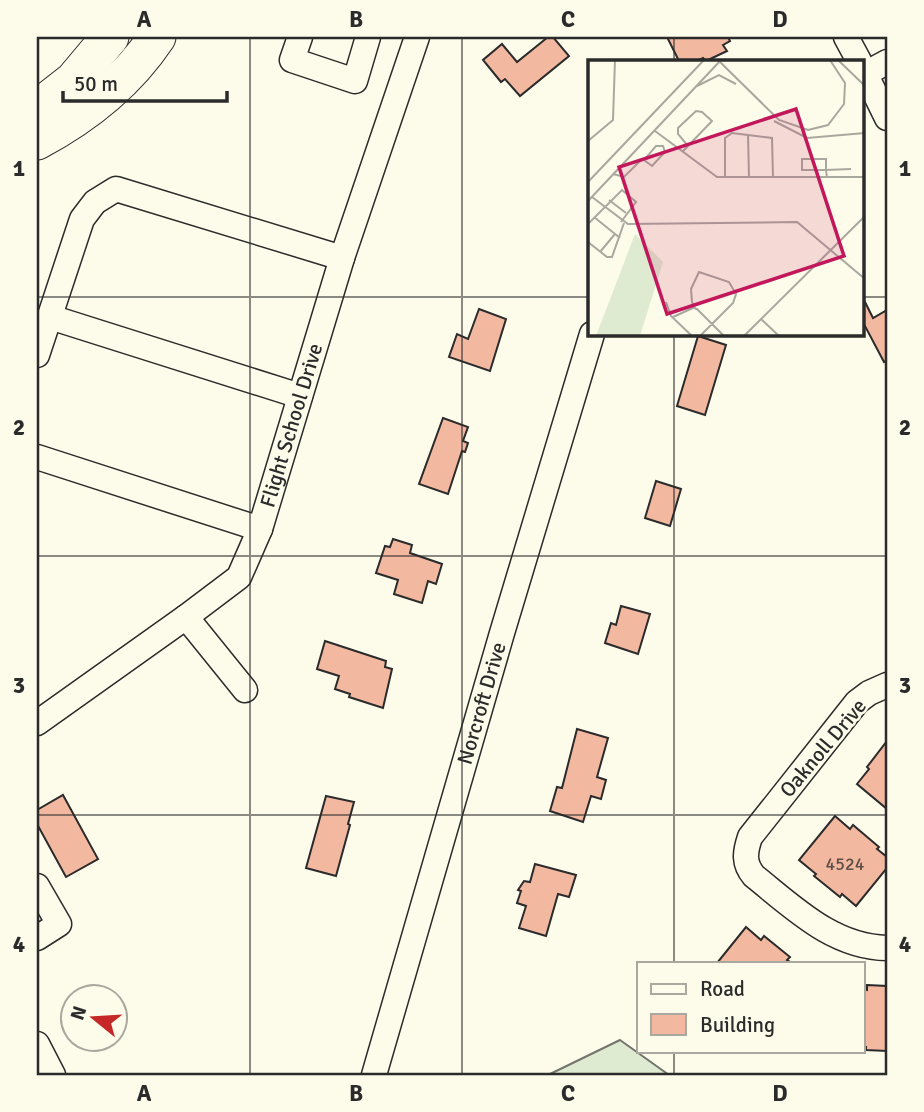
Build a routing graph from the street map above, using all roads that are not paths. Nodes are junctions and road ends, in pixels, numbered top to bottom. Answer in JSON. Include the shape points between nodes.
{"nodes":[{"id":1,"x":110,"y":37,"type":"edge"},
{"id":2,"x":157,"y":37,"type":"edge"},
{"id":3,"x":300,"y":37,"type":"edge"},
{"id":4,"x":369,"y":37,"type":"edge"},
{"id":5,"x":416,"y":37,"type":"edge"},
{"id":6,"x":846,"y":37,"type":"edge"},
{"id":7,"x":857,"y":60,"type":"edge"},
{"id":8,"x":887,"y":62,"type":"edge"},
{"id":9,"x":864,"y":69,"type":"edge"},
{"id":10,"x":864,"y":74,"type":"edge"},
{"id":11,"x":37,"y":109,"type":"edge"},
{"id":12,"x":887,"y":118,"type":"edge"},
{"id":13,"x":37,"y":141,"type":"edge"},
{"id":14,"x":342,"y":258,"type":"junction"},
{"id":15,"x":50,"y":317,"type":"junction"},
{"id":16,"x":591,"y":336,"type":"edge"},
{"id":17,"x":37,"y":355,"type":"edge"},
{"id":18,"x":300,"y":396,"type":"junction"},
{"id":19,"x":37,"y":457,"type":"edge"},
{"id":20,"x":260,"y":529,"type":"junction"},
{"id":21,"x":186,"y":617,"type":"junction"},
{"id":22,"x":887,"y":685,"type":"edge"},
{"id":23,"x":245,"y":690,"type":"dead end"},
{"id":24,"x":37,"y":723,"type":"edge"},
{"id":25,"x":37,"y":886,"type":"edge"},
{"id":26,"x":37,"y":938,"type":"edge"},
{"id":27,"x":887,"y":948,"type":"edge"},
{"id":28,"x":37,"y":1044,"type":"edge"},
{"id":29,"x":53,"y":1075,"type":"edge"},
{"id":30,"x":374,"y":1075,"type":"edge"}],
"edges":[{"from":1,"to":11,"type":"highway","via":[[75,80]]},
{"from":2,"to":13,"type":"highway","via":[[131,71],[93,106]]},
{"from":3,"to":4,"type":"street","via":[[292,60],[355,81]]},
{"from":5,"to":14,"type":"street","name":"Flight School Drive"},
{"from":6,"to":7,"type":"street"},
{"from":8,"to":9,"type":"street"},
{"from":10,"to":12,"type":"street"},
{"from":14,"to":15,"type":"street","via":[[116,189],[95,202],[82,219]]},
{"from":14,"to":18,"type":"street","name":"Flight School Drive"},
{"from":15,"to":17,"type":"street"},
{"from":15,"to":18,"type":"street"},
{"from":16,"to":30,"type":"street","name":"Norcroft Drive"},
{"from":18,"to":20,"type":"street","name":"Flight School Drive"},
{"from":19,"to":20,"type":"street"},
{"from":20,"to":21,"type":"street","name":"Flight School Drive","via":[[239,577]]},
{"from":21,"to":23,"type":"street"},
{"from":21,"to":24,"type":"street","name":"Flight School Drive"},
{"from":22,"to":27,"type":"street","name":"Oaknoll Drive","via":[[857,702],[750,836],[745,851],[754,876],[826,932],[853,943]]},
{"from":25,"to":26,"type":"street","via":[[59,924]]},
{"from":28,"to":29,"type":"street"}]}
